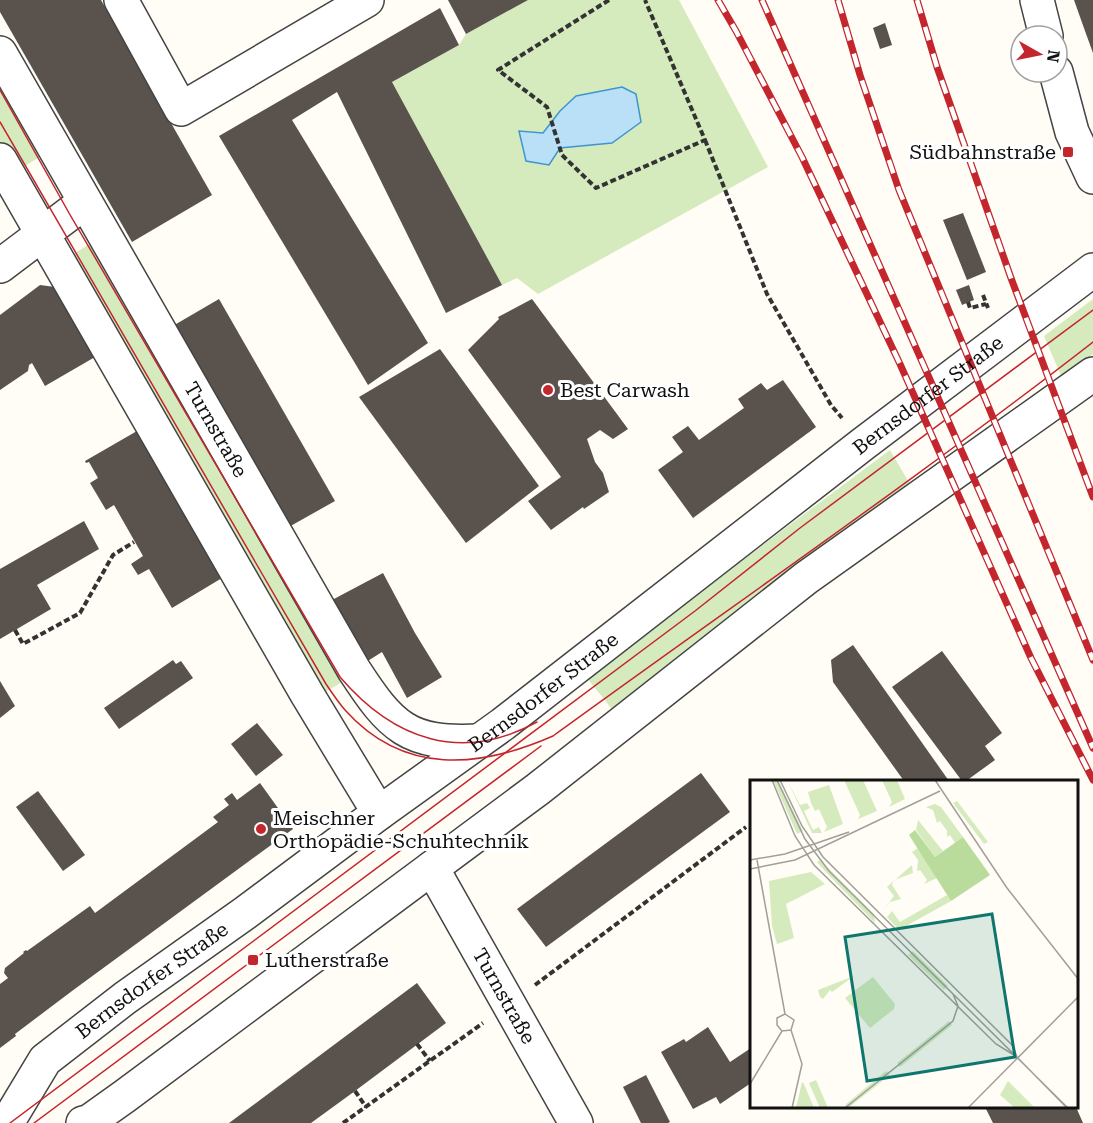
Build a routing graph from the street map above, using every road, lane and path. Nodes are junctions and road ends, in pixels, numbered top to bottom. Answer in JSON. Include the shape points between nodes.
{"nodes":[{"id":1,"x":121,"y":0,"type":"edge"},
{"id":2,"x":367,"y":0,"type":"edge"},
{"id":3,"x":609,"y":0,"type":"edge"},
{"id":4,"x":645,"y":0,"type":"edge"},
{"id":5,"x":1037,"y":0,"type":"edge"},
{"id":6,"x":1043,"y":24,"type":"edge"},
{"id":7,"x":0,"y":53,"type":"edge"},
{"id":8,"x":1059,"y":84,"type":"edge"},
{"id":9,"x":705,"y":140,"type":"junction"},
{"id":10,"x":0,"y":160,"type":"edge"},
{"id":11,"x":1093,"y":177,"type":"edge"},
{"id":12,"x":85,"y":202,"type":"junction"},
{"id":13,"x":42,"y":233,"type":"junction"},
{"id":14,"x":0,"y":266,"type":"edge"},
{"id":15,"x":1093,"y":270,"type":"edge"},
{"id":16,"x":968,"y":302,"type":"dead end"},
{"id":17,"x":986,"y":304,"type":"dead end"},
{"id":18,"x":1093,"y":374,"type":"edge"},
{"id":19,"x":863,"y":444,"type":"junction"},
{"id":20,"x":135,"y":542,"type":"dead end"},
{"id":21,"x":15,"y":630,"type":"dead end"},
{"id":22,"x":478,"y":741,"type":"junction"},
{"id":23,"x":379,"y":813,"type":"junction"},
{"id":24,"x":746,"y":827,"type":"dead end"},
{"id":25,"x":432,"y":868,"type":"junction"},
{"id":26,"x":509,"y":1005,"type":"junction"},
{"id":27,"x":417,"y":1044,"type":"dead end"},
{"id":28,"x":430,"y":1061,"type":"junction"},
{"id":29,"x":355,"y":1091,"type":"dead end"},
{"id":30,"x":366,"y":1107,"type":"junction"},
{"id":31,"x":7,"y":1123,"type":"edge"},
{"id":32,"x":83,"y":1123,"type":"edge"},
{"id":33,"x":343,"y":1123,"type":"edge"},
{"id":34,"x":576,"y":1123,"type":"edge"}],
"edges":[{"from":1,"to":2,"type":"street","via":[[181,109]]},
{"from":3,"to":9,"type":"path","via":[[498,70],[547,107],[562,155],[596,188]]},
{"from":4,"to":9,"type":"path"},
{"from":5,"to":6,"type":"street"},
{"from":7,"to":12,"type":"street","name":"Turnstraße"},
{"from":8,"to":11,"type":"street","via":[[1071,132]]},
{"from":9,"to":19,"type":"path","via":[[767,294],[831,405]]},
{"from":10,"to":13,"type":"street"},
{"from":12,"to":13,"type":"street"},
{"from":12,"to":22,"type":"street","name":"Turnstraße","via":[[376,705],[410,733],[453,743]]},
{"from":13,"to":14,"type":"street"},
{"from":13,"to":23,"type":"street"},
{"from":15,"to":19,"type":"street","name":"Bernsdorfer Straße"},
{"from":16,"to":17,"type":"path","via":[[970,308]]},
{"from":18,"to":25,"type":"street","via":[[806,578]]},
{"from":19,"to":22,"type":"street","name":"Bernsdorfer Straße"},
{"from":20,"to":21,"type":"path","via":[[113,555],[80,613],[23,644]]},
{"from":22,"to":23,"type":"street","name":"Bernsdorfer Straße"},
{"from":23,"to":31,"type":"street","name":"Bernsdorfer Straße","via":[[45,1060]]},
{"from":24,"to":26,"type":"path"},
{"from":25,"to":26,"type":"street","name":"Turnstraße"},
{"from":25,"to":32,"type":"street","via":[[116,1103]]},
{"from":26,"to":28,"type":"path"},
{"from":26,"to":34,"type":"street","name":"Turnstraße"},
{"from":27,"to":28,"type":"path"},
{"from":28,"to":30,"type":"path"},
{"from":29,"to":30,"type":"path"},
{"from":30,"to":33,"type":"path"}]}
